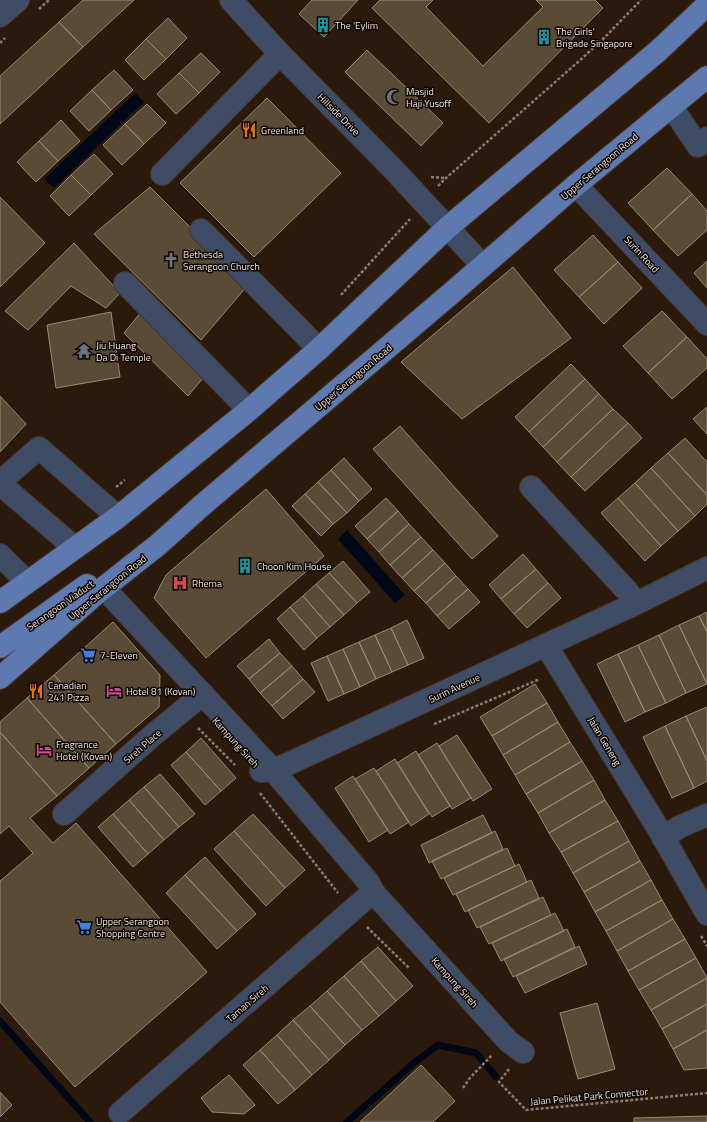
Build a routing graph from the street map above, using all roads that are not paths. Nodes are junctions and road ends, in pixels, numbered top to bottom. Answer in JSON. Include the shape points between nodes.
{"nodes":[{"id":1,"x":18,"y":0,"type":"edge"},
{"id":2,"x":231,"y":0,"type":"edge"},
{"id":3,"x":707,"y":5,"type":"edge"},
{"id":4,"x":0,"y":16,"type":"edge"},
{"id":5,"x":280,"y":54,"type":"junction"},
{"id":6,"x":707,"y":77,"type":"edge"},
{"id":7,"x":671,"y":106,"type":"junction"},
{"id":8,"x":703,"y":142,"type":"edge"},
{"id":9,"x":162,"y":174,"type":"dead end"},
{"id":10,"x":576,"y":185,"type":"junction"},
{"id":11,"x":447,"y":228,"type":"junction"},
{"id":12,"x":201,"y":230,"type":"dead end"},
{"id":13,"x":483,"y":266,"type":"junction"},
{"id":14,"x":125,"y":283,"type":"dead end"},
{"id":15,"x":707,"y":324,"type":"edge"},
{"id":16,"x":319,"y":349,"type":"junction"},
{"id":17,"x":249,"y":410,"type":"junction"},
{"id":18,"x":0,"y":483,"type":"edge"},
{"id":19,"x":531,"y":487,"type":"dead end"},
{"id":20,"x":198,"y":508,"type":"junction"},
{"id":21,"x":118,"y":517,"type":"junction"},
{"id":22,"x":74,"y":547,"type":"junction"},
{"id":23,"x":0,"y":555,"type":"edge"},
{"id":24,"x":707,"y":568,"type":"edge"},
{"id":25,"x":27,"y":582,"type":"junction"},
{"id":26,"x":101,"y":590,"type":"junction"},
{"id":27,"x":0,"y":602,"type":"edge"},
{"id":28,"x":635,"y":604,"type":"junction"},
{"id":29,"x":546,"y":645,"type":"junction"},
{"id":30,"x":0,"y":647,"type":"edge"},
{"id":31,"x":0,"y":678,"type":"edge"},
{"id":32,"x":200,"y":697,"type":"junction"},
{"id":33,"x":267,"y":770,"type":"junction"},
{"id":34,"x":64,"y":814,"type":"dead end"},
{"id":35,"x":707,"y":815,"type":"edge"},
{"id":36,"x":663,"y":838,"type":"junction"},
{"id":37,"x":373,"y":892,"type":"junction"},
{"id":38,"x":707,"y":914,"type":"edge"},
{"id":39,"x":522,"y":1052,"type":"road end"},
{"id":40,"x":120,"y":1113,"type":"dead end"}],
"edges":[{"from":1,"to":4,"type":"street"},
{"from":2,"to":5,"type":"street","name":"Hillside Drive"},
{"from":3,"to":11,"type":"main road","via":[[658,51]]},
{"from":5,"to":9,"type":"street"},
{"from":5,"to":11,"type":"street","name":"Hillside Drive"},
{"from":6,"to":7,"type":"main road","name":"Upper Serangoon Road"},
{"from":7,"to":8,"type":"street"},
{"from":7,"to":10,"type":"main road","name":"Upper Serangoon Road"},
{"from":10,"to":13,"type":"main road","name":"Upper Serangoon Road"},
{"from":10,"to":15,"type":"street","name":"Surin Road"},
{"from":11,"to":13,"type":"street","name":"Hillside Drive"},
{"from":11,"to":16,"type":"main road"},
{"from":12,"to":16,"type":"street"},
{"from":13,"to":20,"type":"main road","name":"Upper Serangoon Road"},
{"from":14,"to":17,"type":"street"},
{"from":16,"to":17,"type":"main road"},
{"from":17,"to":21,"type":"main road"},
{"from":18,"to":21,"type":"street","via":[[39,448]]},
{"from":18,"to":22,"type":"street"},
{"from":19,"to":28,"type":"street","via":[[628,592]]},
{"from":20,"to":26,"type":"main road","name":"Upper Serangoon Road","via":[[159,544]]},
{"from":20,"to":30,"type":"main road","name":"Serangoon Viaduct"},
{"from":21,"to":22,"type":"main road"},
{"from":22,"to":25,"type":"main road"},
{"from":23,"to":25,"type":"street"},
{"from":24,"to":28,"type":"street","name":"Surin Avenue"},
{"from":25,"to":27,"type":"main road"},
{"from":26,"to":31,"type":"main road","name":"Upper Serangoon Road"},
{"from":26,"to":32,"type":"street","name":"Kampung Sireh","via":[[113,598]]},
{"from":28,"to":29,"type":"street","name":"Surin Avenue"},
{"from":29,"to":33,"type":"street","name":"Surin Avenue"},
{"from":29,"to":36,"type":"street","name":"Jalan Geneng"},
{"from":32,"to":33,"type":"street","name":"Kampung Sireh"},
{"from":32,"to":34,"type":"street","name":"Sireh Place"},
{"from":33,"to":37,"type":"street","name":"Kampung Sireh","via":[[364,888]]},
{"from":35,"to":36,"type":"street"},
{"from":36,"to":38,"type":"street","name":"Jalan Geneng"},
{"from":37,"to":39,"type":"street","name":"Kampung Sireh","via":[[509,1042]]},
{"from":37,"to":40,"type":"street","name":"Taman Sireh"}]}
